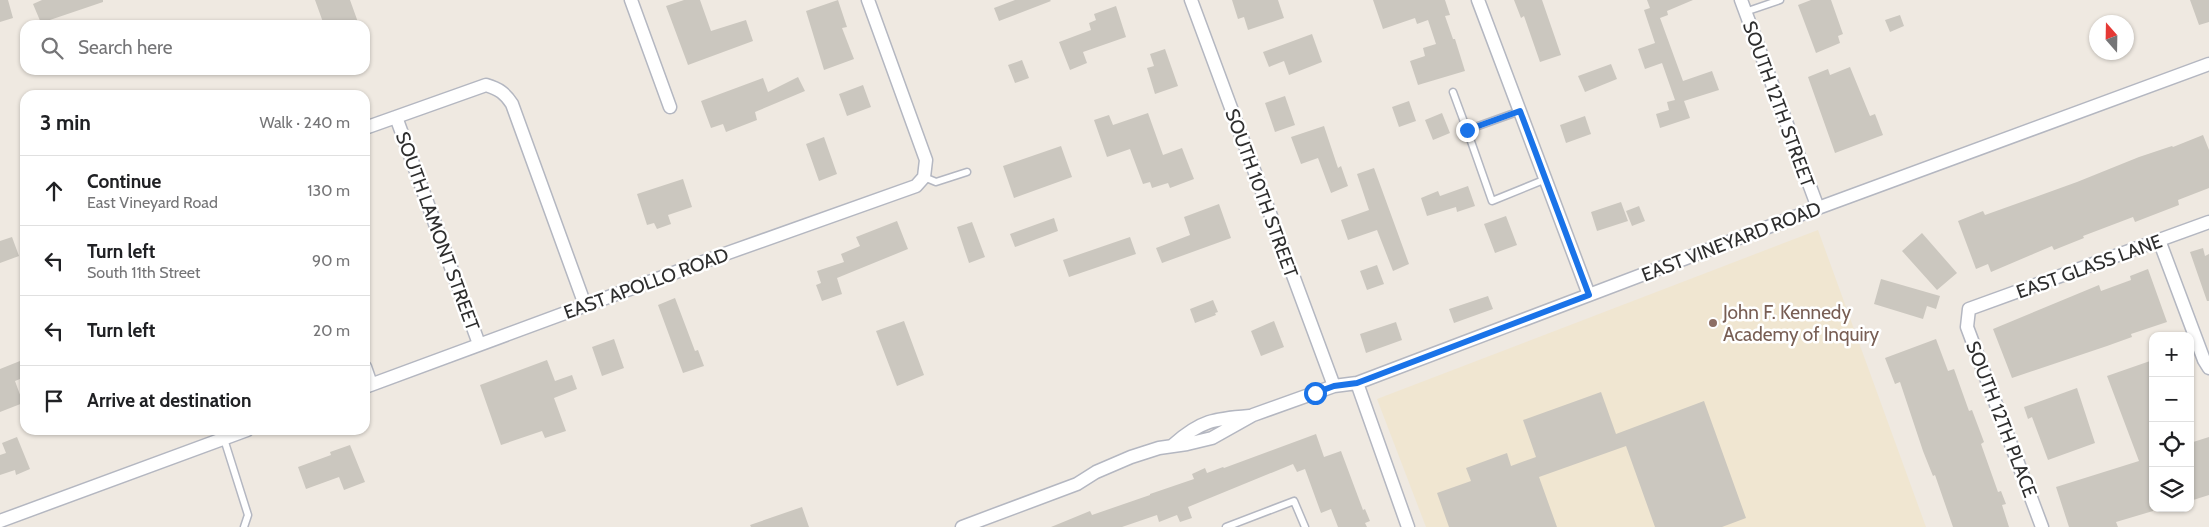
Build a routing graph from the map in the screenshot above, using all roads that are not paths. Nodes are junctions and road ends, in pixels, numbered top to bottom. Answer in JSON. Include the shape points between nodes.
{"nodes":[{"id":1,"x":632,"y":0,"type":"edge"},
{"id":2,"x":868,"y":0,"type":"edge"},
{"id":3,"x":1191,"y":0,"type":"edge"},
{"id":4,"x":1478,"y":0,"type":"edge"},
{"id":5,"x":1780,"y":0,"type":"edge"},
{"id":6,"x":1743,"y":6,"type":"edge"},
{"id":7,"x":2209,"y":64,"type":"edge"},
{"id":8,"x":1453,"y":92,"type":"dead end"},
{"id":9,"x":670,"y":107,"type":"dead end"},
{"id":10,"x":1520,"y":111,"type":"junction"},
{"id":11,"x":396,"y":117,"type":"junction"},
{"id":12,"x":370,"y":126,"type":"edge"},
{"id":13,"x":1467,"y":130,"type":"junction"},
{"id":14,"x":967,"y":172,"type":"dead end"},
{"id":15,"x":924,"y":177,"type":"junction"},
{"id":16,"x":1546,"y":179,"type":"junction"},
{"id":17,"x":1818,"y":208,"type":"junction"},
{"id":18,"x":2209,"y":222,"type":"edge"},
{"id":19,"x":2159,"y":240,"type":"junction"},
{"id":20,"x":1589,"y":295,"type":"junction"},
{"id":21,"x":585,"y":306,"type":"junction"},
{"id":22,"x":1969,"y":309,"type":"joint"},
{"id":23,"x":479,"y":344,"type":"junction"},
{"id":24,"x":2209,"y":368,"type":"edge"},
{"id":25,"x":1357,"y":383,"type":"junction"},
{"id":26,"x":370,"y":384,"type":"edge"},
{"id":27,"x":1334,"y":386,"type":"junction"},
{"id":28,"x":1253,"y":416,"type":"junction"},
{"id":29,"x":234,"y":435,"type":"edge"},
{"id":30,"x":224,"y":439,"type":"junction"},
{"id":31,"x":1173,"y":445,"type":"junction"},
{"id":32,"x":0,"y":522,"type":"edge"},
{"id":33,"x":244,"y":527,"type":"edge"},
{"id":34,"x":962,"y":527,"type":"edge"},
{"id":35,"x":1226,"y":527,"type":"edge"},
{"id":36,"x":1304,"y":527,"type":"edge"},
{"id":37,"x":1408,"y":527,"type":"edge"},
{"id":38,"x":2042,"y":527,"type":"edge"}],
"edges":[{"from":1,"to":9,"type":"street"},
{"from":2,"to":15,"type":"street","via":[[926,160]]},
{"from":3,"to":27,"type":"street","name":"SOUTH 10TH STREET"},
{"from":4,"to":10,"type":"street"},
{"from":5,"to":6,"type":"lane"},
{"from":6,"to":17,"type":"street","name":"SOUTH 12TH STREET"},
{"from":7,"to":17,"type":"street","name":"EAST VINEYARD ROAD"},
{"from":8,"to":13,"type":"lane"},
{"from":10,"to":13,"type":"lane"},
{"from":10,"to":16,"type":"street"},
{"from":11,"to":12,"type":"street"},
{"from":11,"to":21,"type":"street","via":[[486,85],[506,94]]},
{"from":11,"to":23,"type":"street","name":"SOUTH LAMONT STREET"},
{"from":13,"to":16,"type":"lane","via":[[1492,201]]},
{"from":14,"to":15,"type":"lane","via":[[936,182]]},
{"from":15,"to":21,"type":"street","name":"EAST APOLLO ROAD","via":[[916,186]]},
{"from":16,"to":20,"type":"street"},
{"from":17,"to":20,"type":"street","name":"EAST VINEYARD ROAD"},
{"from":18,"to":19,"type":"street","name":"EAST GLASS LANE"},
{"from":19,"to":22,"type":"street","name":"EAST GLASS LANE"},
{"from":19,"to":24,"type":"street"},
{"from":20,"to":25,"type":"street","name":"EAST VINEYARD ROAD"},
{"from":21,"to":23,"type":"street","name":"EAST APOLLO ROAD"},
{"from":22,"to":38,"type":"street","name":"SOUTH 12TH PLACE","via":[[1967,327]]},
{"from":23,"to":26,"type":"street","name":"EAST APOLLO ROAD"},
{"from":25,"to":27,"type":"street","name":"EAST VINEYARD ROAD"},
{"from":25,"to":37,"type":"street"},
{"from":27,"to":28,"type":"street","name":"EAST VINEYARD ROAD"},
{"from":28,"to":31,"type":"street","name":"EAST VINEYARD ROAD","via":[[1212,438]]},
{"from":28,"to":31,"type":"street","name":"EAST VINEYARD ROAD","via":[[1206,422]]},
{"from":29,"to":30,"type":"street"},
{"from":30,"to":32,"type":"street"},
{"from":30,"to":33,"type":"lane","via":[[248,515]]},
{"from":31,"to":34,"type":"street","name":"EAST VINEYARD ROAD","via":[[1131,457],[1070,487]]},
{"from":35,"to":36,"type":"lane","via":[[1294,501]]}]}
